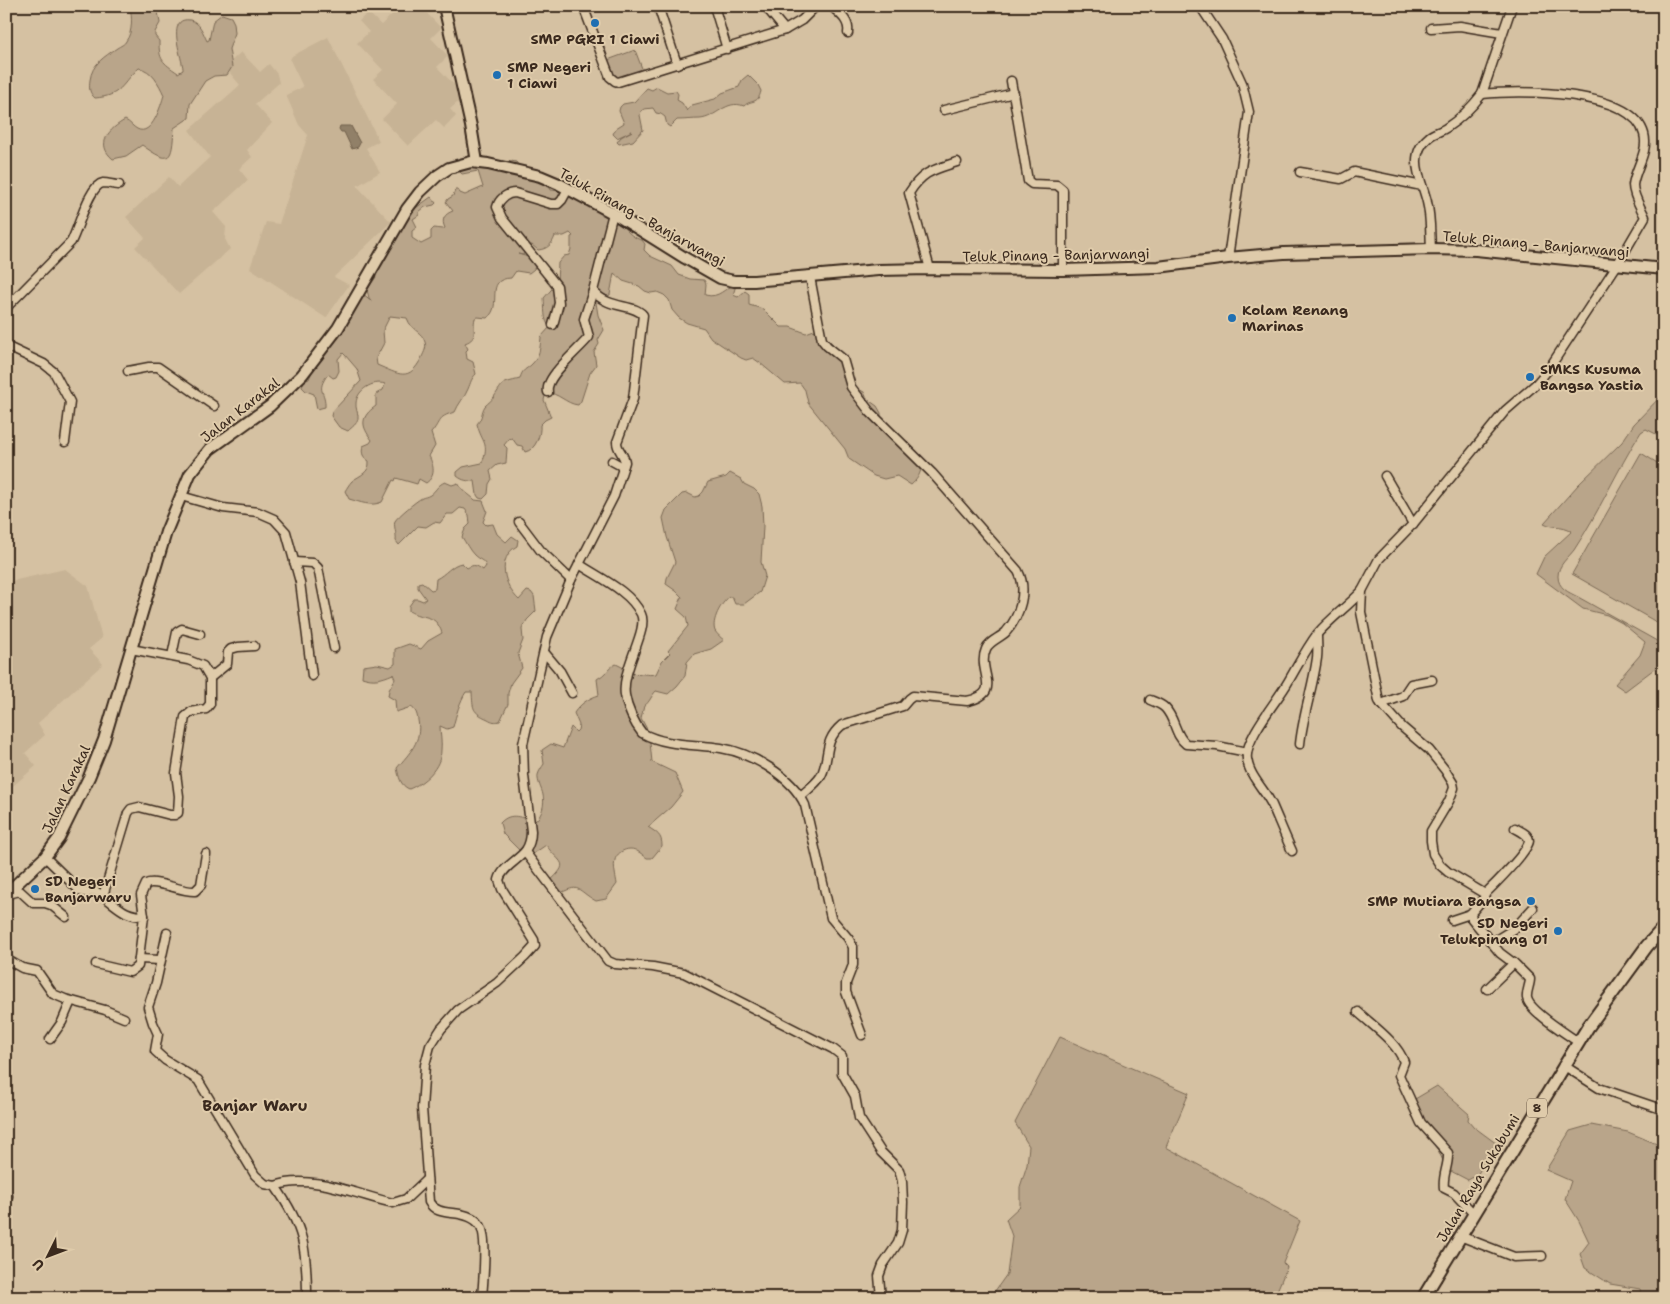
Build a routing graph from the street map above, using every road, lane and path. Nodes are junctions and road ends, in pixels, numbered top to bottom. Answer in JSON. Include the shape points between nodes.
{"nodes":[{"id":1,"x":444,"y":6,"type":"edge"},
{"id":2,"x":583,"y":6,"type":"edge"},
{"id":3,"x":658,"y":6,"type":"edge"},
{"id":4,"x":714,"y":6,"type":"edge"},
{"id":5,"x":765,"y":6,"type":"edge"},
{"id":6,"x":816,"y":6,"type":"edge"},
{"id":7,"x":831,"y":6,"type":"edge"},
{"id":8,"x":1200,"y":6,"type":"edge"},
{"id":9,"x":1512,"y":6,"type":"edge"},
{"id":10,"x":1431,"y":28,"type":"dead end"},
{"id":11,"x":786,"y":30,"type":"junction"},
{"id":12,"x":848,"y":33,"type":"dead end"},
{"id":13,"x":1502,"y":33,"type":"junction"},
{"id":14,"x":728,"y":49,"type":"junction"},
{"id":15,"x":677,"y":64,"type":"junction"},
{"id":16,"x":1011,"y":81,"type":"dead end"},
{"id":17,"x":1014,"y":93,"type":"junction"},
{"id":18,"x":1482,"y":94,"type":"junction"},
{"id":19,"x":944,"y":110,"type":"dead end"},
{"id":20,"x":477,"y":162,"type":"junction"},
{"id":21,"x":957,"y":162,"type":"dead end"},
{"id":22,"x":1300,"y":172,"type":"dead end"},
{"id":23,"x":119,"y":186,"type":"dead end"},
{"id":24,"x":1422,"y":186,"type":"junction"},
{"id":25,"x":568,"y":189,"type":"junction"},
{"id":26,"x":613,"y":213,"type":"junction"},
{"id":27,"x":1431,"y":249,"type":"junction"},
{"id":28,"x":1228,"y":258,"type":"junction"},
{"id":29,"x":1617,"y":265,"type":"junction"},
{"id":30,"x":930,"y":269,"type":"junction"},
{"id":31,"x":1664,"y":269,"type":"edge"},
{"id":32,"x":1063,"y":270,"type":"junction"},
{"id":33,"x":810,"y":277,"type":"junction"},
{"id":34,"x":593,"y":292,"type":"junction"},
{"id":35,"x":6,"y":308,"type":"edge"},
{"id":36,"x":553,"y":325,"type":"dead end"},
{"id":37,"x":6,"y":346,"type":"edge"},
{"id":38,"x":128,"y":371,"type":"dead end"},
{"id":39,"x":548,"y":392,"type":"dead end"},
{"id":40,"x":214,"y":406,"type":"dead end"},
{"id":41,"x":65,"y":442,"type":"dead end"},
{"id":42,"x":612,"y":461,"type":"dead end"},
{"id":43,"x":624,"y":467,"type":"junction"},
{"id":44,"x":1385,"y":476,"type":"dead end"},
{"id":45,"x":181,"y":496,"type":"junction"},
{"id":46,"x":519,"y":522,"type":"dead end"},
{"id":47,"x":1413,"y":524,"type":"junction"},
{"id":48,"x":294,"y":562,"type":"junction"},
{"id":49,"x":579,"y":564,"type":"junction"},
{"id":50,"x":571,"y":580,"type":"junction"},
{"id":51,"x":1362,"y":591,"type":"junction"},
{"id":52,"x":200,"y":634,"type":"dead end"},
{"id":53,"x":1317,"y":634,"type":"junction"},
{"id":54,"x":254,"y":646,"type":"dead end"},
{"id":55,"x":334,"y":648,"type":"dead end"},
{"id":56,"x":131,"y":649,"type":"junction"},
{"id":57,"x":544,"y":652,"type":"junction"},
{"id":58,"x":172,"y":656,"type":"junction"},
{"id":59,"x":312,"y":676,"type":"dead end"},
{"id":60,"x":210,"y":678,"type":"junction"},
{"id":61,"x":1432,"y":680,"type":"dead end"},
{"id":62,"x":572,"y":693,"type":"dead end"},
{"id":63,"x":1150,"y":700,"type":"dead end"},
{"id":64,"x":1381,"y":704,"type":"junction"},
{"id":65,"x":1300,"y":744,"type":"dead end"},
{"id":66,"x":1247,"y":752,"type":"junction"},
{"id":67,"x":801,"y":796,"type":"junction"},
{"id":68,"x":1515,"y":828,"type":"dead end"},
{"id":69,"x":1292,"y":851,"type":"dead end"},
{"id":70,"x":525,"y":852,"type":"junction"},
{"id":71,"x":206,"y":854,"type":"dead end"},
{"id":72,"x":45,"y":857,"type":"junction"},
{"id":73,"x":7,"y":893,"type":"edge"},
{"id":74,"x":1485,"y":894,"type":"junction"},
{"id":75,"x":103,"y":896,"type":"junction"},
{"id":76,"x":1533,"y":908,"type":"dead end"},
{"id":77,"x":1470,"y":914,"type":"junction"},
{"id":78,"x":144,"y":916,"type":"junction"},
{"id":79,"x":66,"y":917,"type":"dead end"},
{"id":80,"x":1452,"y":920,"type":"dead end"},
{"id":81,"x":1664,"y":927,"type":"edge"},
{"id":82,"x":167,"y":933,"type":"dead end"},
{"id":83,"x":1491,"y":943,"type":"junction"},
{"id":84,"x":6,"y":959,"type":"edge"},
{"id":85,"x":139,"y":959,"type":"junction"},
{"id":86,"x":160,"y":960,"type":"junction"},
{"id":87,"x":1514,"y":963,"type":"junction"},
{"id":88,"x":96,"y":964,"type":"dead end"},
{"id":89,"x":1486,"y":989,"type":"dead end"},
{"id":90,"x":71,"y":1001,"type":"junction"},
{"id":91,"x":1358,"y":1012,"type":"dead end"},
{"id":92,"x":124,"y":1018,"type":"dead end"},
{"id":93,"x":862,"y":1034,"type":"dead end"},
{"id":94,"x":50,"y":1039,"type":"dead end"},
{"id":95,"x":1578,"y":1042,"type":"junction"},
{"id":96,"x":1563,"y":1065,"type":"junction"},
{"id":97,"x":1664,"y":1110,"type":"edge"},
{"id":98,"x":427,"y":1180,"type":"junction"},
{"id":99,"x":275,"y":1186,"type":"junction"},
{"id":100,"x":1473,"y":1214,"type":"junction"},
{"id":101,"x":1460,"y":1236,"type":"junction"},
{"id":102,"x":1542,"y":1256,"type":"dead end"},
{"id":103,"x":307,"y":1298,"type":"edge"},
{"id":104,"x":482,"y":1298,"type":"edge"},
{"id":105,"x":881,"y":1298,"type":"edge"},
{"id":106,"x":1423,"y":1298,"type":"edge"}],
"edges":[{"from":1,"to":20,"type":"main road"},
{"from":2,"to":15,"type":"street","via":[[614,81]]},
{"from":3,"to":15,"type":"street"},
{"from":4,"to":14,"type":"street"},
{"from":5,"to":11,"type":"street"},
{"from":6,"to":11,"type":"street"},
{"from":7,"to":12,"type":"street","via":[[847,22]]},
{"from":8,"to":28,"type":"street","via":[[1222,39],[1242,83],[1249,112]]},
{"from":9,"to":13,"type":"street"},
{"from":10,"to":13,"type":"street","via":[[1460,26]]},
{"from":11,"to":14,"type":"street"},
{"from":13,"to":18,"type":"street"},
{"from":14,"to":15,"type":"street"},
{"from":16,"to":17,"type":"street"},
{"from":17,"to":19,"type":"street"},
{"from":17,"to":32,"type":"street","via":[[1028,181],[1057,185],[1063,190]]},
{"from":18,"to":24,"type":"street","via":[[1473,106],[1430,136],[1420,148],[1416,163]]},
{"from":18,"to":29,"type":"street","via":[[1524,91],[1596,100],[1612,105],[1638,122],[1644,132],[1645,143],[1633,186],[1645,217]]},
{"from":20,"to":25,"type":"main road","name":"Teluk Pinang - Banjarwangi","via":[[540,176]]},
{"from":20,"to":45,"type":"main road","name":"Jalan Karakal","via":[[449,168],[420,192],[388,240],[338,328],[302,375],[270,406],[210,449],[194,469]]},
{"from":21,"to":30,"type":"street","via":[[924,174],[909,194]]},
{"from":22,"to":24,"type":"street","via":[[1341,179],[1354,172]]},
{"from":23,"to":35,"type":"street","via":[[100,184],[90,198],[71,242]]},
{"from":24,"to":27,"type":"street","via":[[1428,203]]},
{"from":25,"to":26,"type":"main road","name":"Teluk Pinang - Banjarwangi"},
{"from":25,"to":36,"type":"street","via":[[558,204],[515,193],[502,198],[497,207],[502,218],[558,286],[559,303]]},
{"from":26,"to":33,"type":"main road","name":"Teluk Pinang - Banjarwangi","via":[[720,278],[744,282]]},
{"from":26,"to":34,"type":"street"},
{"from":27,"to":28,"type":"main road","name":"Teluk Pinang - Banjarwangi","via":[[1284,253]]},
{"from":27,"to":29,"type":"main road","name":"Teluk Pinang - Banjarwangi","via":[[1476,250]]},
{"from":28,"to":32,"type":"main road","name":"Teluk Pinang - Banjarwangi","via":[[1158,268]]},
{"from":29,"to":31,"type":"main road","name":"Teluk Pinang - Banjarwangi"},
{"from":29,"to":47,"type":"street","via":[[1544,376],[1501,415]]},
{"from":30,"to":32,"type":"main road","name":"Teluk Pinang - Banjarwangi"},
{"from":30,"to":33,"type":"main road","name":"Teluk Pinang - Banjarwangi"},
{"from":33,"to":67,"type":"street","via":[[822,340],[843,359],[855,393],[932,473],[1018,571],[1023,588],[1015,619],[1006,632],[986,649],[983,658],[988,687],[985,693],[967,700],[913,696],[903,706],[842,725],[830,739],[820,777]]},
{"from":34,"to":39,"type":"street","via":[[584,319],[590,337],[548,383]]},
{"from":34,"to":43,"type":"street","via":[[605,302],[638,310],[643,315],[633,399],[617,442],[625,458]]},
{"from":37,"to":41,"type":"street","via":[[54,372],[70,402]]},
{"from":38,"to":40,"type":"street","via":[[158,368]]},
{"from":42,"to":43,"type":"street"},
{"from":43,"to":49,"type":"street","via":[[614,496]]},
{"from":44,"to":47,"type":"street"},
{"from":45,"to":48,"type":"street","via":[[223,508],[254,511],[274,519],[286,532]]},
{"from":45,"to":56,"type":"main road","name":"Jalan Karakal","via":[[166,532]]},
{"from":46,"to":50,"type":"street","via":[[541,551]]},
{"from":47,"to":51,"type":"street","via":[[1379,559]]},
{"from":48,"to":55,"type":"street","via":[[313,564],[318,568]]},
{"from":48,"to":59,"type":"street","via":[[300,582]]},
{"from":49,"to":50,"type":"street"},
{"from":49,"to":67,"type":"street","via":[[624,594],[643,617],[643,628],[628,667],[625,685],[628,706],[642,733],[656,739],[732,751],[768,766]]},
{"from":50,"to":57,"type":"street"},
{"from":51,"to":53,"type":"street"},
{"from":51,"to":64,"type":"street","via":[[1362,618]]},
{"from":52,"to":58,"type":"street","via":[[179,630]]},
{"from":53,"to":65,"type":"street","via":[[1317,659]]},
{"from":53,"to":66,"type":"street","via":[[1261,723]]},
{"from":54,"to":60,"type":"street","via":[[231,649],[227,664]]},
{"from":56,"to":58,"type":"street"},
{"from":56,"to":72,"type":"main road","name":"Jalan Karakal","via":[[104,740],[89,777],[59,838]]},
{"from":57,"to":62,"type":"street"},
{"from":57,"to":70,"type":"street","via":[[523,744],[524,781],[532,830]]},
{"from":58,"to":60,"type":"street","via":[[203,666]]},
{"from":60,"to":75,"type":"street","via":[[209,707],[185,717],[176,773],[178,813],[170,815],[139,807],[131,809]]},
{"from":61,"to":64,"type":"street","via":[[1410,684],[1402,696]]},
{"from":63,"to":66,"type":"street","via":[[1169,713],[1186,744]]},
{"from":64,"to":74,"type":"street","via":[[1429,750],[1453,783],[1449,801],[1431,831],[1436,859],[1448,872]]},
{"from":66,"to":69,"type":"street","via":[[1252,772]]},
{"from":67,"to":93,"type":"street","via":[[831,918],[853,947],[853,965],[845,988]]},
{"from":68,"to":74,"type":"street","via":[[1528,838],[1527,847]]},
{"from":70,"to":98,"type":"street","via":[[502,872],[499,880],[535,946],[497,983],[458,1010],[430,1046],[425,1065],[422,1108]]},
{"from":70,"to":105,"type":"street","via":[[608,961],[684,973],[841,1054],[842,1073],[855,1096],[859,1118],[881,1152],[899,1170],[903,1187],[902,1230],[879,1276]]},
{"from":71,"to":78,"type":"street","via":[[201,885],[195,891],[152,882],[146,884],[141,895]]},
{"from":72,"to":73,"type":"main road","name":"Jalan Karakal"},
{"from":72,"to":75,"type":"street","via":[[80,891],[88,893],[94,890]]},
{"from":73,"to":79,"type":"street","via":[[20,891],[33,903],[51,905]]},
{"from":74,"to":77,"type":"street"},
{"from":75,"to":78,"type":"street","via":[[125,913]]},
{"from":76,"to":83,"type":"street","via":[[1514,928]]},
{"from":77,"to":80,"type":"street"},
{"from":77,"to":83,"type":"street"},
{"from":78,"to":85,"type":"street"},
{"from":81,"to":95,"type":"highway","name":"Jalan Raya Sukabumi","number":"8","via":[[1613,991]]},
{"from":82,"to":86,"type":"street"},
{"from":83,"to":87,"type":"street","via":[[1502,956]]},
{"from":84,"to":90,"type":"street","via":[[22,968],[37,971],[51,992]]},
{"from":85,"to":86,"type":"street"},
{"from":85,"to":88,"type":"street","via":[[136,968],[130,972]]},
{"from":86,"to":99,"type":"street","via":[[148,1007],[158,1034],[156,1053],[198,1080],[255,1175],[265,1184]]},
{"from":87,"to":89,"type":"street"},
{"from":87,"to":95,"type":"street","via":[[1530,980],[1527,995],[1530,1004]]},
{"from":90,"to":92,"type":"street"},
{"from":90,"to":94,"type":"street"},
{"from":91,"to":100,"type":"street","via":[[1402,1055],[1404,1062],[1399,1075],[1420,1123],[1448,1153],[1444,1188],[1454,1193]]},
{"from":95,"to":96,"type":"highway","name":"Jalan Raya Sukabumi","number":"8"},
{"from":96,"to":97,"type":"street","via":[[1599,1088]]},
{"from":96,"to":100,"type":"highway","name":"Jalan Raya Sukabumi","number":"8"},
{"from":98,"to":99,"type":"street","via":[[406,1199],[393,1202],[312,1182],[291,1181]]},
{"from":98,"to":104,"type":"street","via":[[429,1202],[434,1208],[465,1214],[482,1228]]},
{"from":99,"to":103,"type":"street","via":[[286,1201],[302,1237]]},
{"from":100,"to":101,"type":"highway","name":"Jalan Raya Sukabumi","number":"8"},
{"from":101,"to":102,"type":"street","via":[[1514,1257]]},
{"from":101,"to":106,"type":"highway","name":"Jalan Raya Sukabumi","number":"8"}]}
